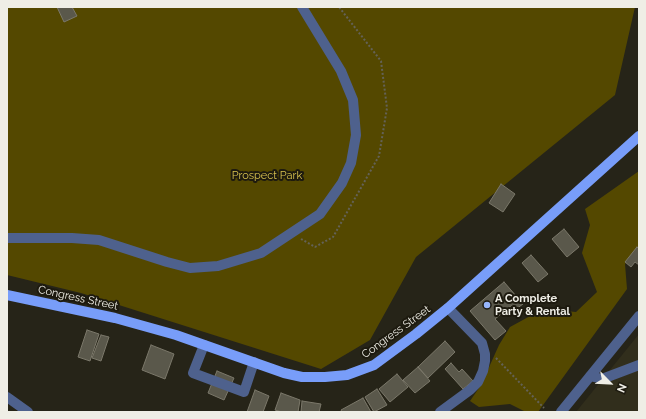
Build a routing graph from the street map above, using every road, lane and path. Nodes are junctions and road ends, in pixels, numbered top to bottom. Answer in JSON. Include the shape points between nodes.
{"nodes":[{"id":1,"x":302,"y":7,"type":"edge"},
{"id":2,"x":639,"y":136,"type":"edge"},
{"id":3,"x":7,"y":239,"type":"edge"},
{"id":4,"x":7,"y":295,"type":"edge"},
{"id":5,"x":448,"y":308,"type":"junction"},
{"id":6,"x":639,"y":316,"type":"edge"},
{"id":7,"x":482,"y":342,"type":"junction"},
{"id":8,"x":204,"y":345,"type":"junction"},
{"id":9,"x":254,"y":362,"type":"junction"},
{"id":10,"x":639,"y":365,"type":"edge"},
{"id":11,"x":590,"y":376,"type":"junction"},
{"id":12,"x":7,"y":397,"type":"edge"},
{"id":13,"x":544,"y":408,"type":"dead end"},
{"id":14,"x":28,"y":412,"type":"edge"},
{"id":15,"x":440,"y":412,"type":"edge"},
{"id":16,"x":561,"y":412,"type":"edge"}],
"edges":[{"from":1,"to":3,"type":"street","via":[[341,71],[353,100],[356,135],[351,163],[342,183],[320,214],[261,253],[218,266],[190,268],[99,240]]},
{"from":2,"to":5,"type":"main road","name":"Congress Street"},
{"from":4,"to":8,"type":"main road","name":"Congress Street","via":[[116,318]]},
{"from":5,"to":7,"type":"street"},
{"from":5,"to":9,"type":"main road","name":"Congress Street","via":[[374,365],[347,375],[302,377]]},
{"from":6,"to":11,"type":"street"},
{"from":7,"to":13,"type":"path"},
{"from":7,"to":15,"type":"street","via":[[484,366],[478,382]]},
{"from":8,"to":9,"type":"main road","name":"Congress Street"},
{"from":8,"to":9,"type":"street","via":[[193,373],[244,392]]},
{"from":10,"to":11,"type":"street","via":[[602,378]]},
{"from":11,"to":16,"type":"street"},
{"from":12,"to":14,"type":"street"}]}
